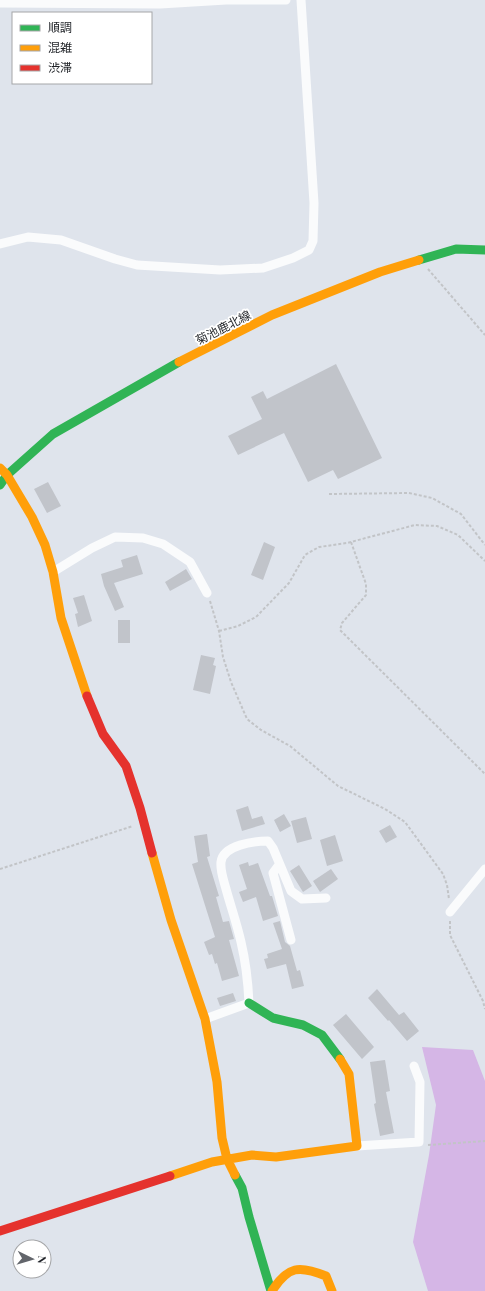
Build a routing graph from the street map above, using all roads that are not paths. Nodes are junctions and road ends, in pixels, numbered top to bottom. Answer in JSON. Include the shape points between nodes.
{"nodes":[{"id":1,"x":286,"y":0,"type":"edge"},
{"id":2,"x":301,"y":0,"type":"edge"},
{"id":3,"x":0,"y":3,"type":"edge"},
{"id":4,"x":0,"y":244,"type":"edge"},
{"id":5,"x":485,"y":250,"type":"edge"},
{"id":6,"x":0,"y":468,"type":"edge"},
{"id":7,"x":7,"y":475,"type":"junction"},
{"id":8,"x":0,"y":485,"type":"edge"},
{"id":9,"x":53,"y":572,"type":"junction"},
{"id":10,"x":207,"y":593,"type":"road end"},
{"id":11,"x":279,"y":865,"type":"junction"},
{"id":12,"x":485,"y":868,"type":"edge"},
{"id":13,"x":326,"y":898,"type":"dead end"},
{"id":14,"x":450,"y":912,"type":"road end"},
{"id":15,"x":291,"y":940,"type":"dead end"},
{"id":16,"x":249,"y":1002,"type":"junction"},
{"id":17,"x":205,"y":1019,"type":"junction"},
{"id":18,"x":414,"y":1066,"type":"dead end"},
{"id":19,"x":357,"y":1146,"type":"junction"},
{"id":20,"x":227,"y":1159,"type":"junction"},
{"id":21,"x":0,"y":1231,"type":"edge"},
{"id":22,"x":272,"y":1291,"type":"edge"},
{"id":23,"x":332,"y":1291,"type":"edge"}],
"edges":[{"from":1,"to":3,"type":"street","via":[[160,4]]},
{"from":2,"to":4,"type":"street","via":[[314,203],[313,241],[309,250],[263,268],[220,270],[137,265],[61,240],[28,237]]},
{"from":5,"to":7,"type":"street","name":"菊池鹿北線","via":[[456,249],[380,272],[272,315],[164,370],[53,434]]},
{"from":6,"to":7,"type":"street"},
{"from":7,"to":8,"type":"street","name":"菊池鹿北線"},
{"from":7,"to":9,"type":"street","via":[[32,517],[45,545]]},
{"from":9,"to":10,"type":"street","via":[[92,548],[116,537],[143,538],[163,544],[190,562]]},
{"from":9,"to":17,"type":"street","via":[[61,618],[84,690],[103,734],[126,766],[170,920]]},
{"from":11,"to":13,"type":"street","via":[[291,891],[296,895],[302,899]]},
{"from":11,"to":15,"type":"street","via":[[273,873]]},
{"from":11,"to":16,"type":"street","via":[[268,841],[253,841],[238,846],[225,853],[221,862],[248,974]]},
{"from":12,"to":14,"type":"street"},
{"from":16,"to":17,"type":"street"},
{"from":16,"to":19,"type":"street","via":[[273,1018],[303,1025],[322,1035],[343,1062],[349,1074]]},
{"from":17,"to":20,"type":"street","via":[[217,1082],[222,1138]]},
{"from":18,"to":19,"type":"street","via":[[420,1082],[419,1142]]},
{"from":19,"to":20,"type":"street"},
{"from":20,"to":21,"type":"street"},
{"from":20,"to":22,"type":"street","via":[[242,1188],[248,1217]]},
{"from":22,"to":23,"type":"street","via":[[281,1278],[295,1268],[312,1270],[326,1276]]}]}
